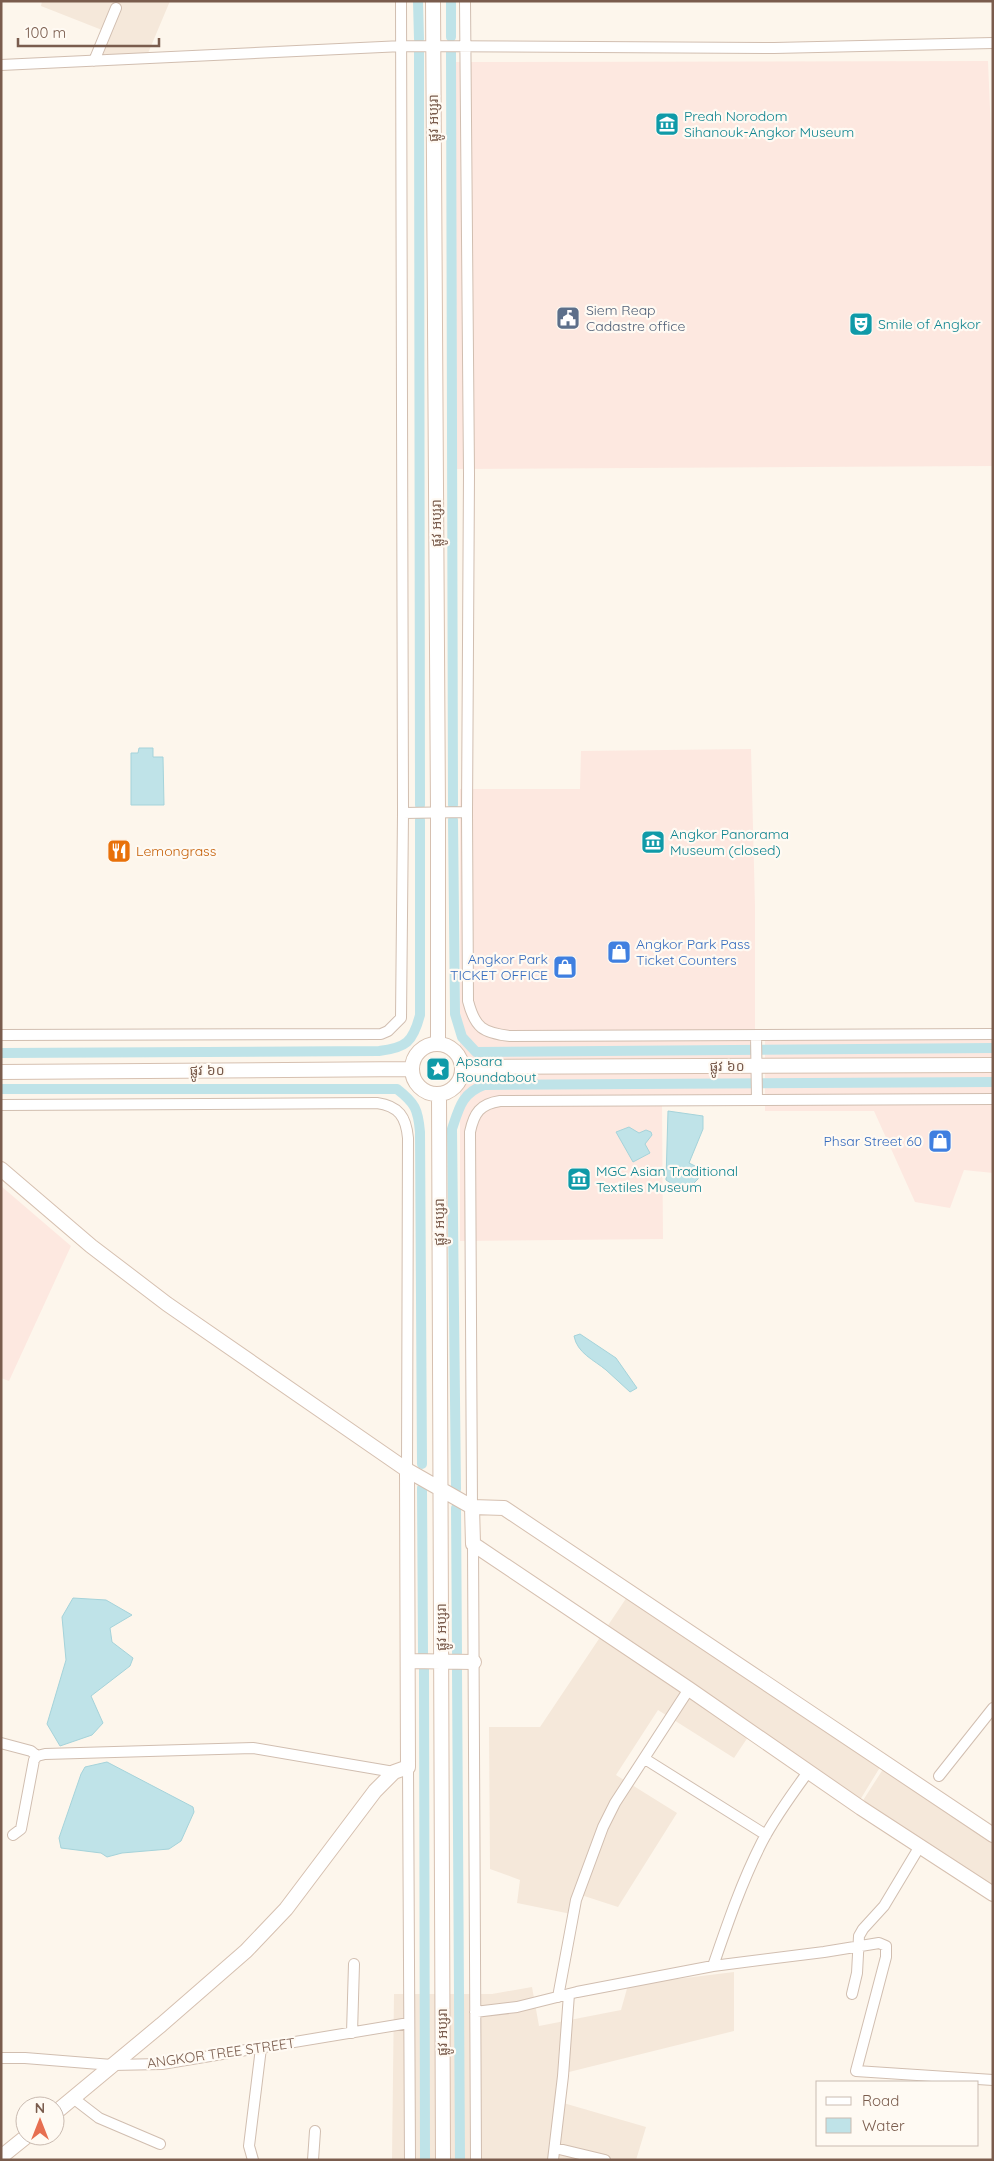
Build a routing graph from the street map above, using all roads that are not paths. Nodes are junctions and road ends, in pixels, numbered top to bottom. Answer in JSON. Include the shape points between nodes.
{"nodes":[{"id":1,"x":402,"y":1,"type":"edge"},
{"id":2,"x":433,"y":1,"type":"edge"},
{"id":3,"x":465,"y":1,"type":"edge"},
{"id":4,"x":116,"y":8,"type":"dead end"},
{"id":5,"x":993,"y":43,"type":"edge"},
{"id":6,"x":433,"y":45,"type":"junction"},
{"id":7,"x":466,"y":45,"type":"junction"},
{"id":8,"x":403,"y":46,"type":"junction"},
{"id":9,"x":94,"y":61,"type":"junction"},
{"id":10,"x":1,"y":65,"type":"edge"},
{"id":11,"x":438,"y":812,"type":"junction"},
{"id":12,"x":467,"y":812,"type":"junction"},
{"id":13,"x":403,"y":813,"type":"junction"},
{"id":14,"x":993,"y":1034,"type":"edge"},
{"id":15,"x":1,"y":1036,"type":"edge"},
{"id":16,"x":756,"y":1038,"type":"junction"},
{"id":17,"x":438,"y":1044,"type":"junction"},
{"id":18,"x":756,"y":1065,"type":"junction"},
{"id":19,"x":993,"y":1065,"type":"edge"},
{"id":20,"x":462,"y":1067,"type":"junction"},
{"id":21,"x":412,"y":1069,"type":"junction"},
{"id":22,"x":1,"y":1072,"type":"edge"},
{"id":23,"x":439,"y":1094,"type":"junction"},
{"id":24,"x":757,"y":1097,"type":"junction"},
{"id":25,"x":993,"y":1099,"type":"edge"},
{"id":26,"x":1,"y":1105,"type":"edge"},
{"id":27,"x":1,"y":1170,"type":"edge"},
{"id":28,"x":408,"y":1470,"type":"junction"},
{"id":29,"x":440,"y":1490,"type":"junction"},
{"id":30,"x":472,"y":1507,"type":"junction"},
{"id":31,"x":473,"y":1544,"type":"junction"},
{"id":32,"x":408,"y":1661,"type":"junction"},
{"id":33,"x":441,"y":1662,"type":"junction"},
{"id":34,"x":474,"y":1662,"type":"junction"},
{"id":35,"x":689,"y":1689,"type":"junction"},
{"id":36,"x":993,"y":1708,"type":"edge"},
{"id":37,"x":1,"y":1743,"type":"edge"},
{"id":38,"x":37,"y":1756,"type":"junction"},
{"id":39,"x":645,"y":1759,"type":"junction"},
{"id":40,"x":408,"y":1767,"type":"junction"},
{"id":41,"x":394,"y":1772,"type":"junction"},
{"id":42,"x":808,"y":1772,"type":"junction"},
{"id":43,"x":939,"y":1776,"type":"dead end"},
{"id":44,"x":13,"y":1835,"type":"dead end"},
{"id":45,"x":766,"y":1835,"type":"junction"},
{"id":46,"x":993,"y":1836,"type":"edge"},
{"id":47,"x":920,"y":1846,"type":"junction"},
{"id":48,"x":993,"y":1894,"type":"edge"},
{"id":49,"x":858,"y":1946,"type":"junction"},
{"id":50,"x":354,"y":1964,"type":"dead end"},
{"id":51,"x":713,"y":1966,"type":"junction"},
{"id":52,"x":569,"y":1994,"type":"junction"},
{"id":53,"x":852,"y":1994,"type":"dead end"},
{"id":54,"x":558,"y":1997,"type":"junction"},
{"id":55,"x":475,"y":2012,"type":"junction"},
{"id":56,"x":410,"y":2023,"type":"junction"},
{"id":57,"x":352,"y":2033,"type":"junction"},
{"id":58,"x":261,"y":2048,"type":"junction"},
{"id":59,"x":1,"y":2058,"type":"edge"},
{"id":60,"x":112,"y":2065,"type":"junction"},
{"id":61,"x":993,"y":2080,"type":"edge"},
{"id":62,"x":73,"y":2098,"type":"junction"},
{"id":63,"x":65,"y":2105,"type":"edge"},
{"id":64,"x":315,"y":2131,"type":"dead end"},
{"id":65,"x":160,"y":2144,"type":"dead end"},
{"id":66,"x":15,"y":2146,"type":"edge"},
{"id":67,"x":555,"y":2148,"type":"junction"},
{"id":68,"x":1,"y":2158,"type":"edge"},
{"id":69,"x":253,"y":2160,"type":"edge"},
{"id":70,"x":313,"y":2160,"type":"edge"},
{"id":71,"x":410,"y":2160,"type":"edge"},
{"id":72,"x":443,"y":2160,"type":"edge"},
{"id":73,"x":476,"y":2160,"type":"edge"},
{"id":74,"x":553,"y":2160,"type":"edge"},
{"id":75,"x":605,"y":2160,"type":"edge"}],
"edges":[{"from":1,"to":8,"type":"street"},
{"from":2,"to":6,"type":"street","name":"ផ្លូវ អប្សរា"},
{"from":3,"to":7,"type":"street"},
{"from":4,"to":9,"type":"street"},
{"from":5,"to":7,"type":"street","via":[[774,48]]},
{"from":6,"to":7,"type":"street"},
{"from":6,"to":8,"type":"street"},
{"from":6,"to":11,"type":"street","name":"ផ្លូវ អប្សរា"},
{"from":7,"to":12,"type":"street"},
{"from":8,"to":9,"type":"street"},
{"from":8,"to":13,"type":"street"},
{"from":9,"to":10,"type":"street"},
{"from":11,"to":12,"type":"street"},
{"from":11,"to":13,"type":"street"},
{"from":11,"to":17,"type":"street","name":"ផ្លូវ អប្សរា"},
{"from":12,"to":16,"type":"street","via":[[468,1001],[472,1017],[482,1029],[510,1036]]},
{"from":13,"to":15,"type":"street","via":[[402,1005],[401,1018],[388,1031],[372,1034]]},
{"from":14,"to":16,"type":"street"},
{"from":16,"to":18,"type":"street"},
{"from":17,"to":20,"type":"street","via":[[454,1052]]},
{"from":17,"to":21,"type":"street","via":[[418,1052]]},
{"from":18,"to":19,"type":"street","name":"ផ្លូវ ៦០"},
{"from":18,"to":20,"type":"street","name":"ផ្លូវ ៦០"},
{"from":18,"to":24,"type":"street"},
{"from":20,"to":23,"type":"street","via":[[457,1083]]},
{"from":21,"to":22,"type":"street","name":"ផ្លូវ ៦០"},
{"from":21,"to":23,"type":"street","via":[[419,1086]]},
{"from":23,"to":29,"type":"street","name":"ផ្លូវ អប្សរា"},
{"from":24,"to":25,"type":"street"},
{"from":24,"to":30,"type":"street","via":[[500,1101],[489,1103],[473,1118],[470,1132]]},
{"from":26,"to":28,"type":"street","via":[[377,1103],[390,1105],[399,1112],[408,1138]]},
{"from":27,"to":28,"type":"street","via":[[91,1246],[167,1304]]},
{"from":28,"to":29,"type":"street"},
{"from":28,"to":32,"type":"street"},
{"from":29,"to":30,"type":"street"},
{"from":29,"to":33,"type":"street","name":"ផ្លូវ អប្សរា"},
{"from":30,"to":31,"type":"street"},
{"from":30,"to":46,"type":"street","via":[[504,1508]]},
{"from":31,"to":34,"type":"street"},
{"from":31,"to":35,"type":"street"},
{"from":32,"to":33,"type":"street"},
{"from":32,"to":40,"type":"street"},
{"from":33,"to":34,"type":"street"},
{"from":33,"to":72,"type":"street","name":"ផ្លូវ អប្សរា"},
{"from":34,"to":55,"type":"street"},
{"from":35,"to":39,"type":"street"},
{"from":35,"to":42,"type":"street"},
{"from":36,"to":43,"type":"street"},
{"from":37,"to":38,"type":"street","via":[[31,1751]]},
{"from":38,"to":41,"type":"street","via":[[253,1748]]},
{"from":38,"to":44,"type":"street","via":[[21,1829]]},
{"from":39,"to":45,"type":"street"},
{"from":39,"to":54,"type":"street","via":[[615,1803],[583,1880],[576,1900]]},
{"from":40,"to":41,"type":"street"},
{"from":40,"to":56,"type":"street"},
{"from":41,"to":60,"type":"street","via":[[375,1791],[286,1909],[252,1944]]},
{"from":42,"to":45,"type":"street"},
{"from":42,"to":47,"type":"street"},
{"from":45,"to":51,"type":"street","via":[[748,1872]]},
{"from":47,"to":48,"type":"street"},
{"from":47,"to":49,"type":"street","via":[[884,1906],[863,1929]]},
{"from":49,"to":51,"type":"street"},
{"from":49,"to":53,"type":"street"},
{"from":49,"to":61,"type":"street","via":[[879,1943],[886,1946],[886,1951],[856,2070]]},
{"from":50,"to":57,"type":"street"},
{"from":51,"to":52,"type":"street"},
{"from":52,"to":54,"type":"street"},
{"from":52,"to":67,"type":"street"},
{"from":54,"to":55,"type":"street","via":[[517,2007]]},
{"from":55,"to":73,"type":"street"},
{"from":56,"to":57,"type":"street","name":"ANGKOR TREE STREET"},
{"from":56,"to":71,"type":"street"},
{"from":57,"to":58,"type":"street","name":"ANGKOR TREE STREET"},
{"from":58,"to":60,"type":"street","name":"ANGKOR TREE STREET","via":[[162,2064]]},
{"from":58,"to":69,"type":"street","via":[[249,2146]]},
{"from":59,"to":60,"type":"street","name":"ANGKOR TREE STREET"},
{"from":60,"to":62,"type":"street"},
{"from":62,"to":63,"type":"street"},
{"from":62,"to":65,"type":"street","via":[[99,2118]]},
{"from":64,"to":70,"type":"street"},
{"from":66,"to":68,"type":"street"},
{"from":67,"to":74,"type":"street"},
{"from":67,"to":75,"type":"street"}]}
